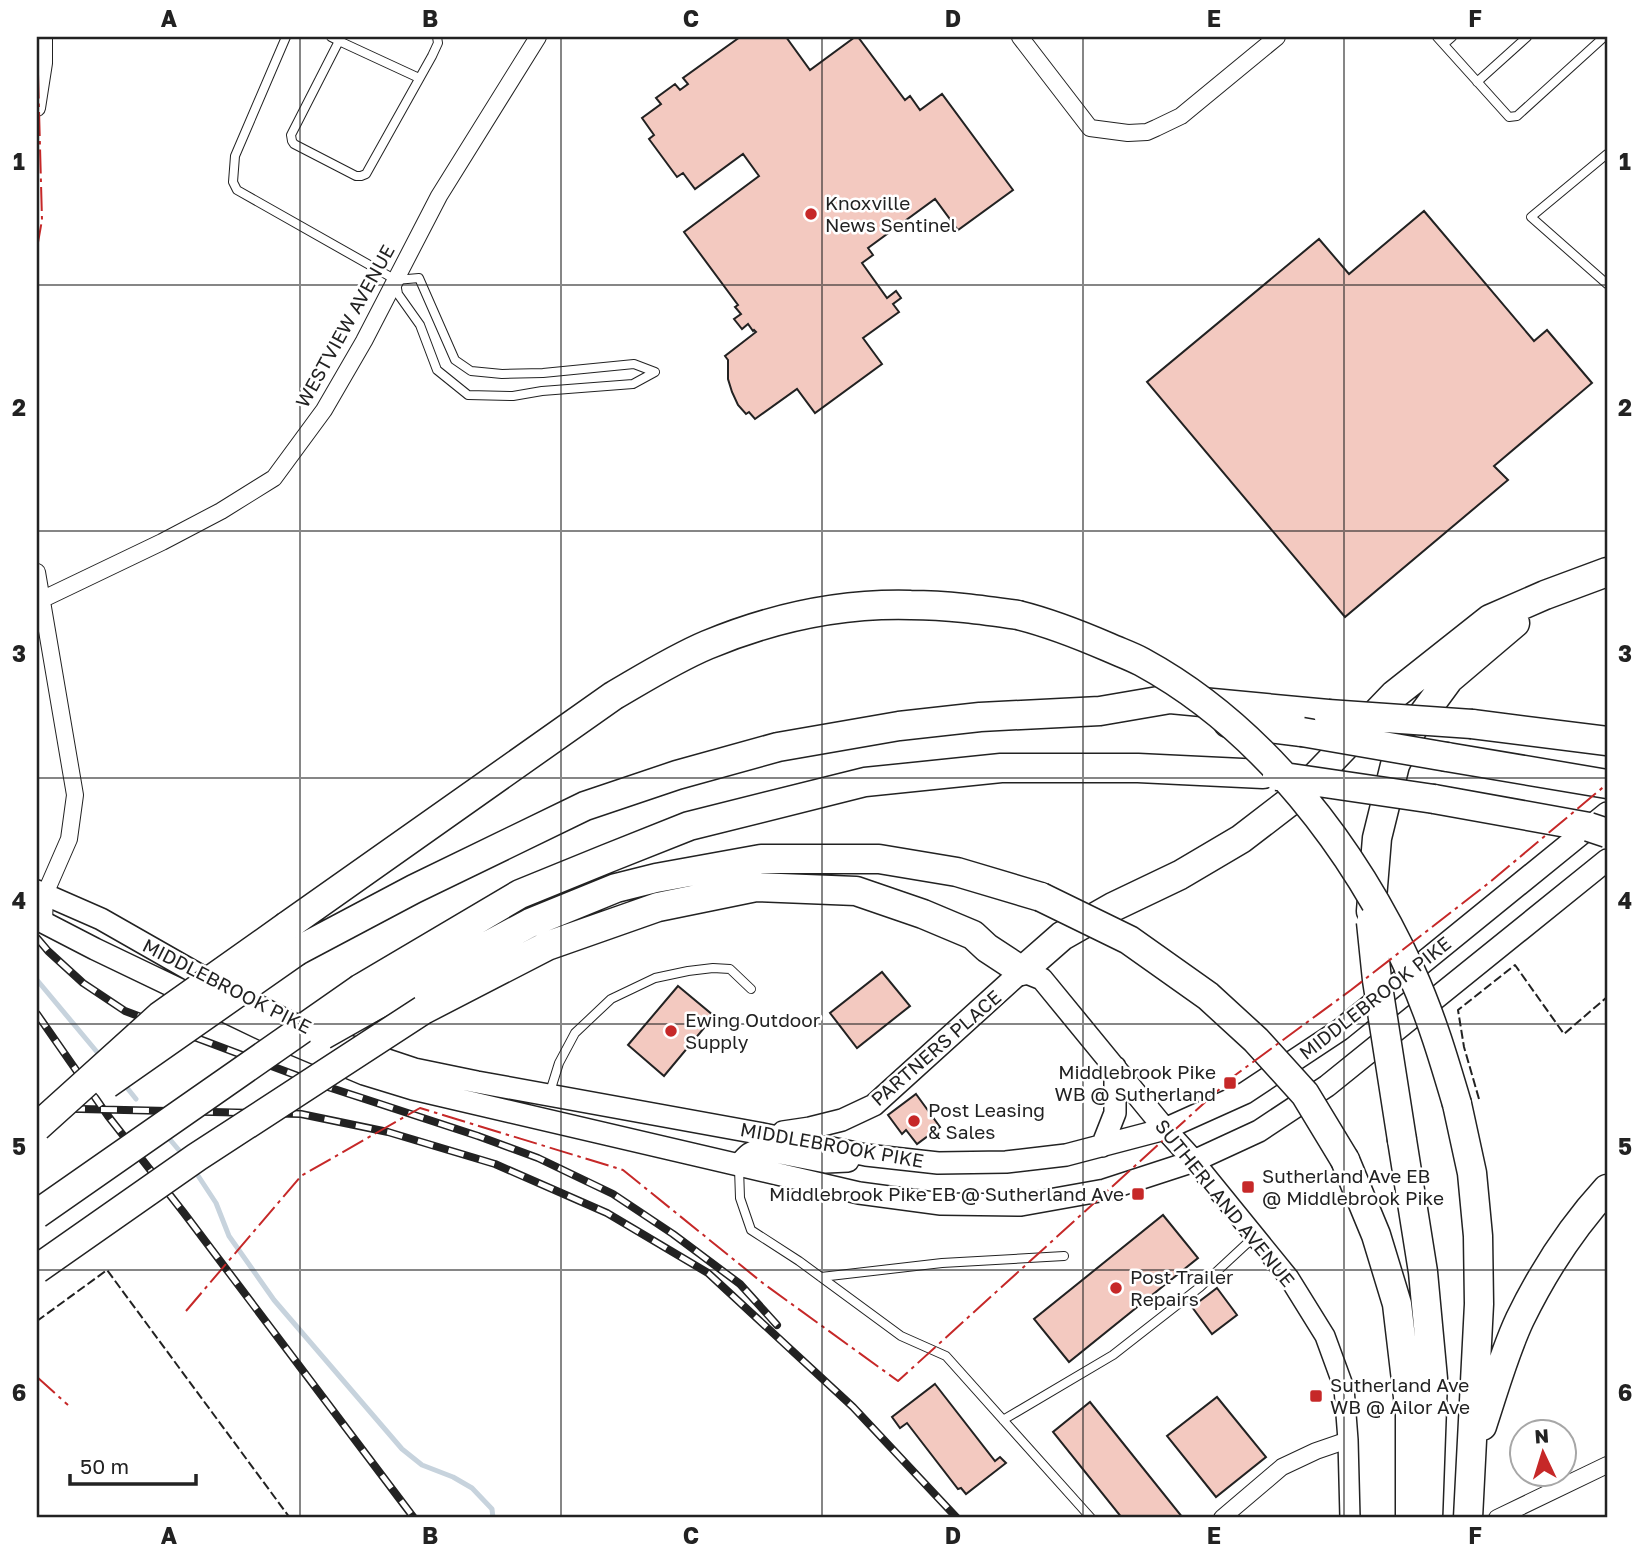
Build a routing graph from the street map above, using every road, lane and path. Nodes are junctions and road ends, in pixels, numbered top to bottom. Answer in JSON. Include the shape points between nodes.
{"nodes":[{"id":1,"x":44,"y":37,"type":"edge"},
{"id":2,"x":286,"y":37,"type":"edge"},
{"id":3,"x":437,"y":37,"type":"edge"},
{"id":4,"x":538,"y":37,"type":"edge"},
{"id":5,"x":1020,"y":37,"type":"edge"},
{"id":6,"x":1277,"y":37,"type":"edge"},
{"id":7,"x":1437,"y":37,"type":"edge"},
{"id":8,"x":1452,"y":37,"type":"edge"},
{"id":9,"x":1527,"y":37,"type":"edge"},
{"id":10,"x":1604,"y":37,"type":"edge"},
{"id":11,"x":335,"y":39,"type":"edge"},
{"id":12,"x":1444,"y":44,"type":"junction"},
{"id":13,"x":419,"y":78,"type":"junction"},
{"id":14,"x":1477,"y":82,"type":"junction"},
{"id":15,"x":37,"y":108,"type":"edge"},
{"id":16,"x":1607,"y":154,"type":"edge"},
{"id":17,"x":396,"y":280,"type":"junction"},
{"id":18,"x":1607,"y":284,"type":"edge"},
{"id":19,"x":37,"y":572,"type":"edge"},
{"id":20,"x":1607,"y":572,"type":"edge"},
{"id":21,"x":1545,"y":595,"type":"junction"},
{"id":22,"x":41,"y":600,"type":"junction"},
{"id":23,"x":1100,"y":711,"type":"junction"},
{"id":24,"x":1607,"y":741,"type":"edge"},
{"id":25,"x":1598,"y":782,"type":"edge"},
{"id":26,"x":1603,"y":826,"type":"edge"},
{"id":27,"x":1607,"y":860,"type":"edge"},
{"id":28,"x":41,"y":892,"type":"edge"},
{"id":29,"x":40,"y":920,"type":"edge"},
{"id":30,"x":292,"y":939,"type":"junction"},
{"id":31,"x":1022,"y":971,"type":"junction"},
{"id":32,"x":751,"y":989,"type":"dead end"},
{"id":33,"x":365,"y":998,"type":"junction"},
{"id":34,"x":1115,"y":1067,"type":"junction"},
{"id":35,"x":549,"y":1094,"type":"junction"},
{"id":36,"x":544,"y":1119,"type":"junction"},
{"id":37,"x":37,"y":1127,"type":"edge"},
{"id":38,"x":1165,"y":1129,"type":"junction"},
{"id":39,"x":37,"y":1133,"type":"edge"},
{"id":40,"x":754,"y":1133,"type":"junction"},
{"id":41,"x":1102,"y":1146,"type":"junction"},
{"id":42,"x":866,"y":1155,"type":"junction"},
{"id":43,"x":1194,"y":1161,"type":"junction"},
{"id":44,"x":739,"y":1165,"type":"junction"},
{"id":45,"x":1607,"y":1189,"type":"edge"},
{"id":46,"x":37,"y":1213,"type":"edge"},
{"id":47,"x":1255,"y":1236,"type":"junction"},
{"id":48,"x":1064,"y":1256,"type":"dead end"},
{"id":49,"x":37,"y":1269,"type":"edge"},
{"id":50,"x":821,"y":1277,"type":"junction"},
{"id":51,"x":1003,"y":1420,"type":"junction"},
{"id":52,"x":1348,"y":1440,"type":"junction"},
{"id":53,"x":1607,"y":1465,"type":"edge"},
{"id":54,"x":1471,"y":1469,"type":"junction"},
{"id":55,"x":1420,"y":1506,"type":"edge"},
{"id":56,"x":1091,"y":1518,"type":"edge"},
{"id":57,"x":1222,"y":1518,"type":"edge"},
{"id":58,"x":1350,"y":1518,"type":"edge"},
{"id":59,"x":1468,"y":1518,"type":"edge"},
{"id":60,"x":1497,"y":1518,"type":"edge"}],
"edges":[{"from":1,"to":15,"type":"street"},
{"from":2,"to":17,"type":"lane","via":[[234,156],[233,182],[246,196]]},
{"from":3,"to":13,"type":"lane"},
{"from":4,"to":17,"type":"street","name":"WESTVIEW AVENUE","via":[[439,196]]},
{"from":5,"to":6,"type":"street","via":[[1090,128],[1128,133],[1147,132],[1181,116]]},
{"from":7,"to":12,"type":"lane"},
{"from":8,"to":12,"type":"lane"},
{"from":9,"to":14,"type":"lane"},
{"from":10,"to":14,"type":"lane","via":[[1517,116],[1509,117]]},
{"from":11,"to":13,"type":"lane"},
{"from":11,"to":13,"type":"lane","via":[[291,135],[295,144],[356,176],[366,174]]},
{"from":12,"to":14,"type":"lane"},
{"from":16,"to":18,"type":"lane","via":[[1531,217]]},
{"from":17,"to":17,"type":"lane","via":[[398,294],[420,325],[437,370],[468,395],[513,396],[633,384],[655,372],[634,364],[516,374],[471,371],[455,360],[419,278]]},
{"from":17,"to":22,"type":"street","name":"WESTVIEW AVENUE","via":[[324,410],[274,478],[162,542]]},
{"from":19,"to":22,"type":"street"},
{"from":20,"to":21,"type":"highway"},
{"from":21,"to":31,"type":"highway","via":[[1490,619],[1394,695],[1297,796],[1241,839],[1062,936]]},
{"from":21,"to":55,"type":"highway","bridge":true,"via":[[1449,680],[1413,728],[1395,765],[1377,838],[1371,902],[1377,980],[1423,1272],[1433,1379]]},
{"from":22,"to":28,"type":"street","via":[[75,795],[69,839]]},
{"from":23,"to":24,"type":"highway","bridge":true,"via":[[1170,699],[1472,724]]},
{"from":23,"to":25,"type":"highway","bridge":true,"via":[[1302,732]]},
{"from":23,"to":30,"type":"highway","via":[[899,726],[778,747],[677,775],[585,806],[414,889]]},
{"from":26,"to":33,"type":"highway","bridge":true,"via":[[1263,774],[1001,768],[865,782],[689,826],[520,894]]},
{"from":26,"to":38,"type":"main road","name":"MIDDLEBROOK PIKE","via":[[1340,1030],[1245,1093]]},
{"from":27,"to":43,"type":"main road","name":"MIDDLEBROOK PIKE","via":[[1326,1086],[1259,1131]]},
{"from":28,"to":29,"type":"street"},
{"from":28,"to":35,"type":"main road","name":"MIDDLEBROOK PIKE","via":[[289,1022],[366,1053],[414,1069]]},
{"from":29,"to":36,"type":"main road","name":"MIDDLEBROOK PIKE","via":[[364,1074]]},
{"from":30,"to":37,"type":"highway","bridge":true,"via":[[160,1016]]},
{"from":30,"to":39,"type":"highway","bridge":true},
{"from":30,"to":54,"type":"highway","bridge":true,"via":[[613,696],[657,669],[756,627],[851,607],[911,604],[977,609],[1050,623],[1141,662],[1217,713],[1304,798],[1342,849],[1412,974],[1437,1036],[1472,1173],[1479,1304]]},
{"from":31,"to":34,"type":"main road","name":"SUTHERLAND AVENUE","via":[[1042,979]]},
{"from":31,"to":40,"type":"main road","name":"PARTNERS PLACE","via":[[874,1105],[810,1129]]},
{"from":31,"to":49,"type":"highway","bridge":true,"via":[[973,934],[856,891],[756,887],[658,907],[547,946],[423,1010],[197,1157]]},
{"from":32,"to":35,"type":"lane","via":[[730,969],[713,968],[654,978],[611,999],[575,1033]]},
{"from":33,"to":46,"type":"highway","bridge":true,"via":[[148,1136]]},
{"from":33,"to":55,"type":"highway","bridge":true,"via":[[616,888],[761,859],[879,859],[957,872],[1041,897],[1129,940],[1208,996],[1305,1094],[1345,1160],[1377,1236],[1397,1304]]},
{"from":34,"to":38,"type":"main road","name":"SUTHERLAND AVENUE"},
{"from":34,"to":41,"type":"main road","via":[[1115,1113]]},
{"from":35,"to":36,"type":"main road"},
{"from":35,"to":40,"type":"main road","name":"MIDDLEBROOK PIKE"},
{"from":36,"to":44,"type":"main road","name":"MIDDLEBROOK PIKE"},
{"from":38,"to":41,"type":"main road","name":"MIDDLEBROOK PIKE"},
{"from":38,"to":43,"type":"main road","name":"SUTHERLAND AVENUE"},
{"from":40,"to":42,"type":"main road","name":"MIDDLEBROOK PIKE"},
{"from":40,"to":44,"type":"lane"},
{"from":41,"to":42,"type":"main road","name":"MIDDLEBROOK PIKE","via":[[1006,1162],[938,1163]]},
{"from":42,"to":44,"type":"main road","via":[[825,1162],[757,1150]]},
{"from":43,"to":44,"type":"main road","name":"MIDDLEBROOK PIKE","via":[[1105,1190],[1021,1205],[941,1204],[873,1195]]},
{"from":43,"to":47,"type":"street","name":"SUTHERLAND AVENUE"},
{"from":44,"to":50,"type":"lane","via":[[740,1198],[751,1230]]},
{"from":45,"to":54,"type":"highway","via":[[1583,1215],[1521,1319],[1499,1373]]},
{"from":47,"to":51,"type":"lane","via":[[1200,1287],[1113,1355]]},
{"from":47,"to":52,"type":"street","name":"SUTHERLAND AVENUE","via":[[1289,1278],[1325,1336],[1344,1388]]},
{"from":48,"to":50,"type":"lane","via":[[942,1263]]},
{"from":50,"to":51,"type":"lane","via":[[901,1336],[946,1356]]},
{"from":51,"to":56,"type":"lane"},
{"from":52,"to":57,"type":"street","via":[[1282,1468]]},
{"from":52,"to":58,"type":"street","name":"SUTHERLAND AVENUE"},
{"from":53,"to":60,"type":"street"},
{"from":54,"to":59,"type":"highway"}]}
